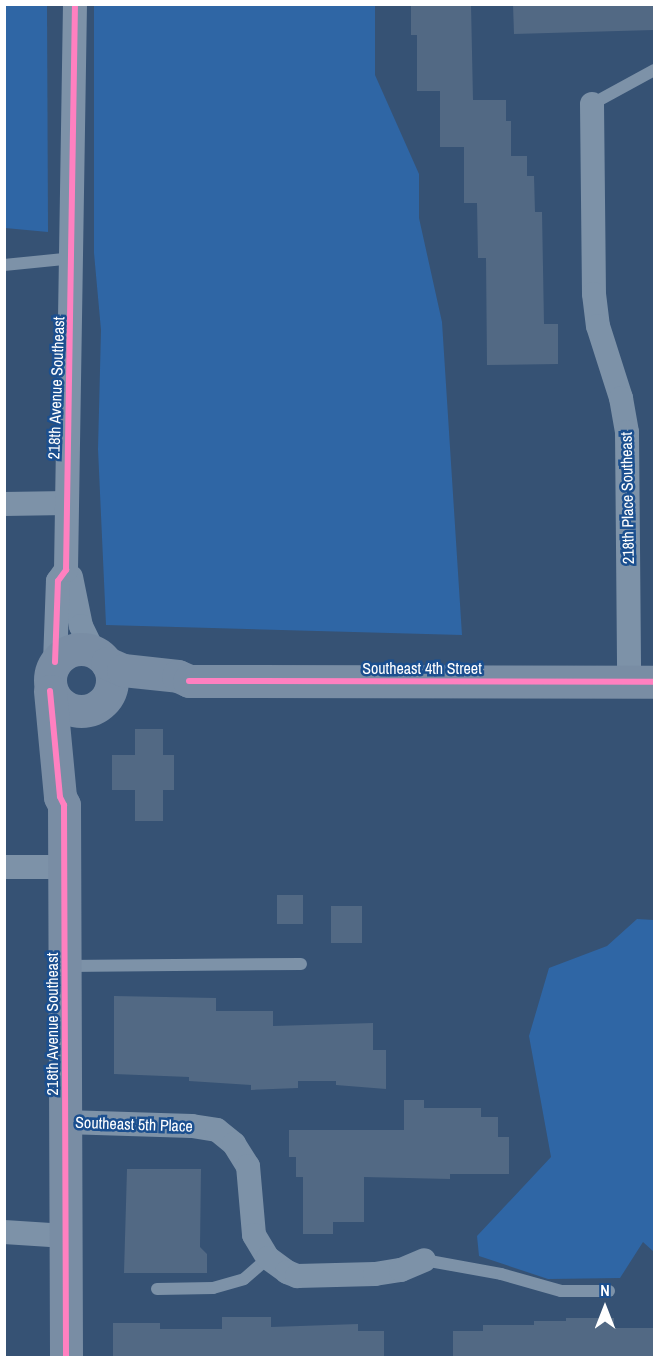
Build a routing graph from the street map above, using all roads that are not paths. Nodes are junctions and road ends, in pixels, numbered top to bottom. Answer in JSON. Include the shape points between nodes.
{"nodes":[{"id":1,"x":75,"y":4,"type":"edge"},
{"id":2,"x":654,"y":70,"type":"edge"},
{"id":3,"x":592,"y":104,"type":"joint"},
{"id":4,"x":74,"y":258,"type":"junction"},
{"id":5,"x":4,"y":265,"type":"edge"},
{"id":6,"x":67,"y":503,"type":"junction"},
{"id":7,"x":4,"y":504,"type":"edge"},
{"id":8,"x":66,"y":570,"type":"junction"},
{"id":9,"x":100,"y":657,"type":"junction"},
{"id":10,"x":53,"y":677,"type":"junction"},
{"id":11,"x":189,"y":681,"type":"junction"},
{"id":12,"x":642,"y":681,"type":"edge"},
{"id":13,"x":98,"y":704,"type":"junction"},
{"id":14,"x":64,"y":805,"type":"junction"},
{"id":15,"x":4,"y":867,"type":"edge"},
{"id":16,"x":65,"y":867,"type":"junction"},
{"id":17,"x":301,"y":964,"type":"dead end"},
{"id":18,"x":65,"y":966,"type":"junction"},
{"id":19,"x":65,"y":1122,"type":"junction"},
{"id":20,"x":4,"y":1232,"type":"edge"},
{"id":21,"x":66,"y":1236,"type":"junction"},
{"id":22,"x":268,"y":1258,"type":"junction"},
{"id":23,"x":424,"y":1260,"type":"joint"},
{"id":24,"x":157,"y":1289,"type":"dead end"},
{"id":25,"x":609,"y":1291,"type":"dead end"},
{"id":26,"x":66,"y":1358,"type":"edge"}],
"edges":[{"from":1,"to":4,"type":"street","name":"218th Avenue Southeast"},
{"from":2,"to":3,"type":"lane"},
{"from":3,"to":12,"type":"street","name":"218th Place Southeast","via":[[594,294],[598,326],[621,398],[627,432]]},
{"from":4,"to":5,"type":"lane"},
{"from":4,"to":6,"type":"street","name":"218th Avenue Southeast"},
{"from":6,"to":7,"type":"street"},
{"from":6,"to":8,"type":"street","name":"218th Avenue Southeast"},
{"from":8,"to":9,"type":"street","name":"218th Avenue Southeast","via":[[72,579],[81,626]]},
{"from":8,"to":10,"type":"street","name":"218th Avenue Southeast","via":[[58,581]]},
{"from":9,"to":10,"type":"street","via":[[76,649]]},
{"from":9,"to":11,"type":"street","name":"Southeast 4th Street","via":[[123,670],[177,675]]},
{"from":9,"to":13,"type":"street","via":[[112,686]]},
{"from":10,"to":13,"type":"street","via":[[64,705]]},
{"from":10,"to":14,"type":"street","name":"218th Avenue Southeast","via":[[60,796]]},
{"from":11,"to":12,"type":"street","name":"Southeast 4th Street"},
{"from":11,"to":13,"type":"street","name":"Southeast 4th Street","via":[[180,689]]},
{"from":13,"to":14,"type":"street","name":"218th Avenue Southeast","via":[[74,745],[70,794]]},
{"from":14,"to":16,"type":"street","name":"218th Avenue Southeast"},
{"from":15,"to":16,"type":"street"},
{"from":16,"to":18,"type":"street","name":"218th Avenue Southeast"},
{"from":17,"to":18,"type":"lane"},
{"from":18,"to":19,"type":"street","name":"218th Avenue Southeast"},
{"from":19,"to":21,"type":"street","name":"218th Avenue Southeast"},
{"from":19,"to":22,"type":"street","name":"Southeast 5th Place","via":[[217,1130],[234,1144],[248,1166],[254,1235]]},
{"from":20,"to":21,"type":"street"},
{"from":21,"to":26,"type":"street","name":"218th Avenue Southeast"},
{"from":22,"to":23,"type":"street","via":[[287,1272],[307,1276],[375,1274],[401,1270]]},
{"from":22,"to":24,"type":"lane","via":[[244,1279],[213,1288]]},
{"from":23,"to":25,"type":"lane","via":[[492,1272],[561,1291]]}]}
